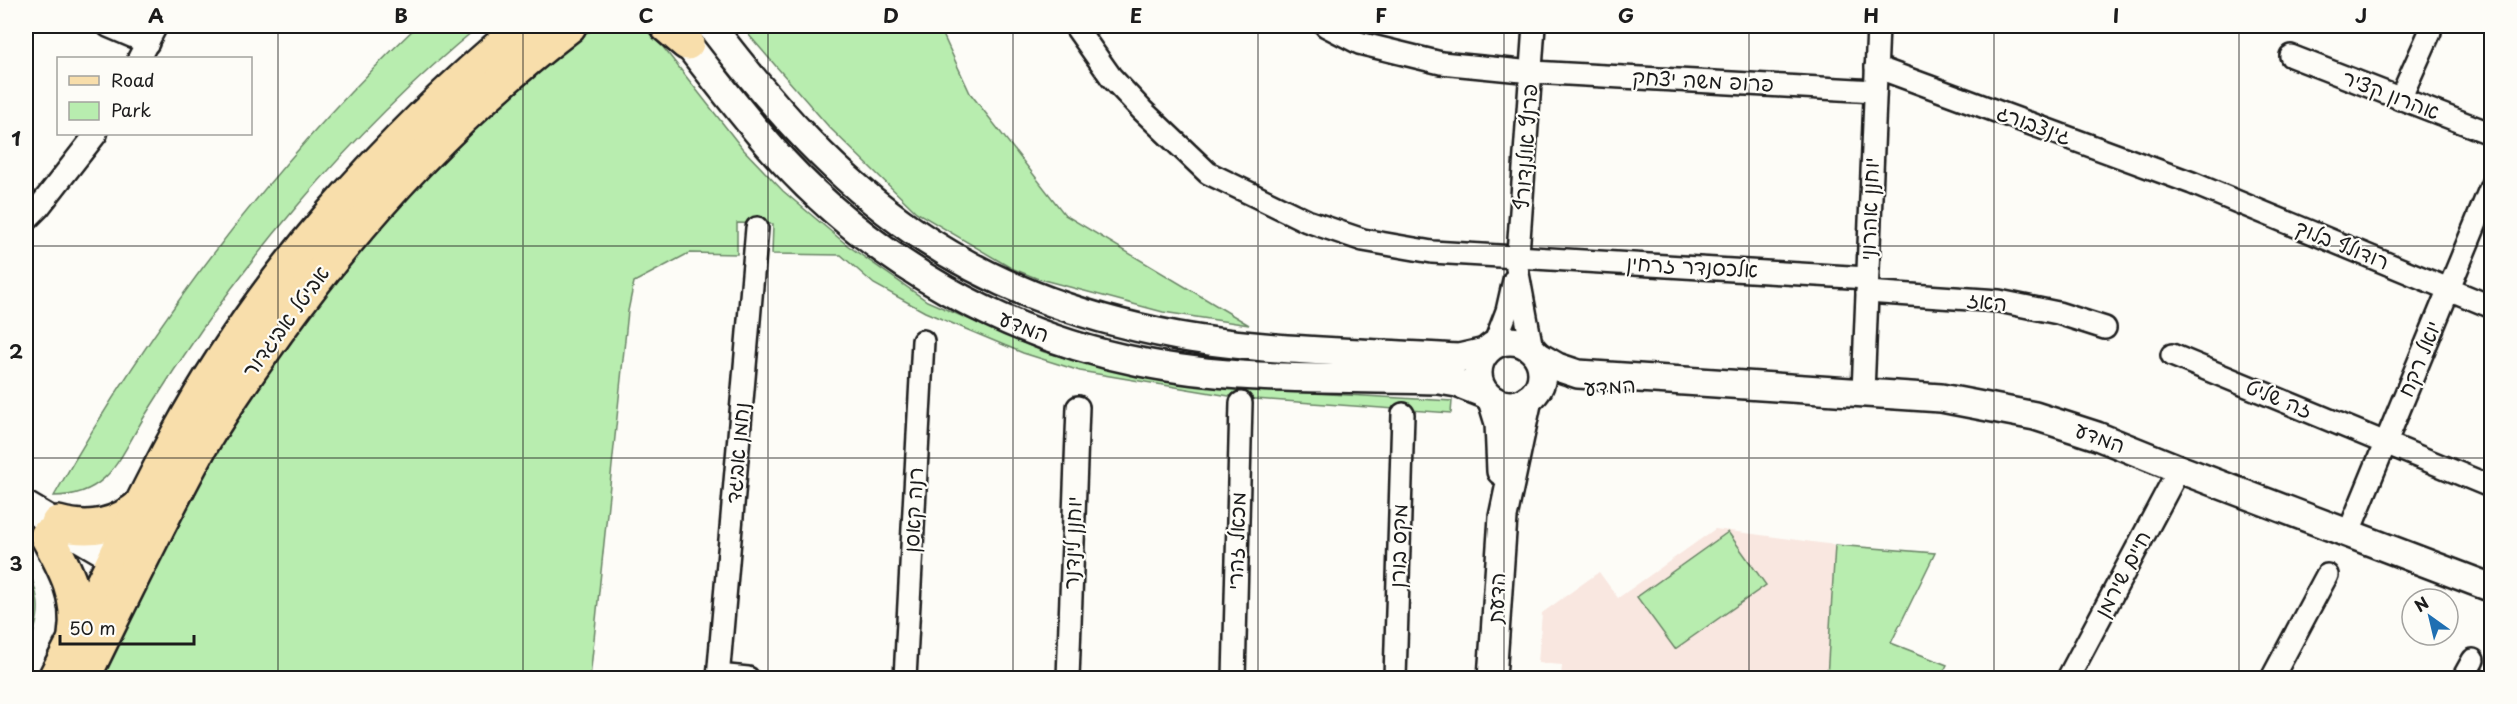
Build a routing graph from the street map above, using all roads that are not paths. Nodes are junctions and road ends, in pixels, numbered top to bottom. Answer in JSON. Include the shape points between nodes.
{"nodes":[{"id":1,"x":108,"y":26,"type":"edge"},
{"id":2,"x":524,"y":26,"type":"edge"},
{"id":3,"x":569,"y":26,"type":"edge"},
{"id":4,"x":1075,"y":26,"type":"edge"},
{"id":5,"x":1326,"y":26,"type":"edge"},
{"id":6,"x":1534,"y":26,"type":"edge"},
{"id":7,"x":1878,"y":26,"type":"edge"},
{"id":8,"x":685,"y":30,"type":"edge"},
{"id":9,"x":2430,"y":32,"type":"dead end"},
{"id":10,"x":148,"y":42,"type":"edge"},
{"id":11,"x":2291,"y":56,"type":"dead end"},
{"id":12,"x":1876,"y":67,"type":"junction"},
{"id":13,"x":1532,"y":72,"type":"junction"},
{"id":14,"x":1875,"y":90,"type":"junction"},
{"id":15,"x":2400,"y":99,"type":"junction"},
{"id":16,"x":2492,"y":134,"type":"edge"},
{"id":17,"x":95,"y":135,"type":"edge"},
{"id":18,"x":2192,"y":183,"type":"joint"},
{"id":19,"x":2492,"y":184,"type":"edge"},
{"id":20,"x":26,"y":220,"type":"edge"},
{"id":21,"x":757,"y":228,"type":"dead end"},
{"id":22,"x":1517,"y":262,"type":"junction"},
{"id":23,"x":1867,"y":285,"type":"junction"},
{"id":24,"x":2448,"y":289,"type":"junction"},
{"id":25,"x":2492,"y":307,"type":"edge"},
{"id":26,"x":2105,"y":328,"type":"dead end"},
{"id":27,"x":923,"y":341,"type":"dead end"},
{"id":28,"x":1489,"y":348,"type":"junction"},
{"id":29,"x":1535,"y":352,"type":"junction"},
{"id":30,"x":2172,"y":355,"type":"dead end"},
{"id":31,"x":1688,"y":383,"type":"junction"},
{"id":32,"x":1863,"y":392,"type":"junction"},
{"id":33,"x":1489,"y":397,"type":"junction"},
{"id":34,"x":1530,"y":398,"type":"junction"},
{"id":35,"x":1241,"y":403,"type":"dead end"},
{"id":36,"x":1078,"y":407,"type":"dead end"},
{"id":37,"x":1403,"y":414,"type":"dead end"},
{"id":38,"x":2385,"y":443,"type":"junction"},
{"id":39,"x":2178,"y":469,"type":"junction"},
{"id":40,"x":2492,"y":487,"type":"edge"},
{"id":41,"x":143,"y":504,"type":"junction"},
{"id":42,"x":26,"y":506,"type":"edge"},
{"id":43,"x":1503,"y":517,"type":"junction"},
{"id":44,"x":43,"y":526,"type":"edge"},
{"id":45,"x":2348,"y":534,"type":"junction"},
{"id":46,"x":119,"y":570,"type":"junction"},
{"id":47,"x":2327,"y":575,"type":"dead end"},
{"id":48,"x":2492,"y":588,"type":"edge"},
{"id":49,"x":74,"y":642,"type":"junction"},
{"id":50,"x":718,"y":677,"type":"edge"},
{"id":51,"x":54,"y":678,"type":"edge"},
{"id":52,"x":83,"y":678,"type":"edge"},
{"id":53,"x":748,"y":678,"type":"edge"},
{"id":54,"x":905,"y":678,"type":"edge"},
{"id":55,"x":1068,"y":678,"type":"edge"},
{"id":56,"x":1234,"y":678,"type":"edge"},
{"id":57,"x":1395,"y":678,"type":"edge"},
{"id":58,"x":1492,"y":678,"type":"edge"},
{"id":59,"x":2068,"y":678,"type":"edge"},
{"id":60,"x":2272,"y":678,"type":"edge"}],
"edges":[{"from":1,"to":10,"type":"street"},
{"from":2,"to":41,"type":"main road","name":"אביטל אביגדור","via":[[416,123],[300,254],[233,344],[178,435]]},
{"from":3,"to":46,"type":"main road","name":"אביטל אביגדור","via":[[430,147],[318,274],[256,360]]},
{"from":4,"to":22,"type":"street","name":"אלכסנדר זרחין","via":[[1111,77],[1181,150],[1208,173],[1249,195],[1363,240]]},
{"from":5,"to":13,"type":"street","name":"פרופ משה יצחק","via":[[1359,43],[1441,63]]},
{"from":6,"to":13,"type":"street","name":"פרנץ אולנדורף"},
{"from":7,"to":12,"type":"street","name":"יוחנן אהרוני"},
{"from":8,"to":28,"type":"street","name":"המדע","via":[[776,108],[874,204],[924,239],[1018,291],[1077,312],[1209,340],[1459,358]]},
{"from":8,"to":33,"type":"street","name":"המדע","via":[[765,141],[835,210],[941,288],[996,316],[1066,343],[1141,363],[1229,374],[1439,380]]},
{"from":9,"to":15,"type":"street"},
{"from":11,"to":15,"type":"street","name":"אהרון קציר"},
{"from":12,"to":14,"type":"street","name":"יוחנן אהרוני"},
{"from":12,"to":18,"type":"street","name":"גינצבורג"},
{"from":13,"to":14,"type":"street","name":"פרופ משה יצחק"},
{"from":13,"to":22,"type":"street","name":"פרנץ אולנדורף"},
{"from":14,"to":23,"type":"street","name":"יוחנן אהרוני"},
{"from":15,"to":16,"type":"street","name":"אהרון קציר"},
{"from":17,"to":20,"type":"street"},
{"from":18,"to":24,"type":"street","name":"רודולף בלוך"},
{"from":19,"to":24,"type":"street","name":"יואל רקח"},
{"from":21,"to":50,"type":"street","name":"נחמן אביגד"},
{"from":22,"to":23,"type":"street","name":"אלכסנדר זרחין"},
{"from":22,"to":28,"type":"street","name":"פרנץ אולנדורף","via":[[1507,311]]},
{"from":22,"to":29,"type":"street","name":"פרנץ אולנדורף"},
{"from":23,"to":26,"type":"street","name":"האז","via":[[1999,301]]},
{"from":23,"to":32,"type":"street","name":"יוחנן אהרוני"},
{"from":24,"to":25,"type":"street","name":"רודולף בלוך"},
{"from":24,"to":38,"type":"street","name":"יואל רקח"},
{"from":27,"to":54,"type":"street","name":"רנה קאסן"},
{"from":28,"to":29,"type":"street","via":[[1509,340]]},
{"from":28,"to":33,"type":"street","via":[[1478,368],[1478,377]]},
{"from":29,"to":31,"type":"street","name":"המדע","via":[[1557,367],[1578,374]]},
{"from":29,"to":34,"type":"street","via":[[1543,373]]},
{"from":30,"to":38,"type":"street","name":"זה שליט"},
{"from":31,"to":32,"type":"street","name":"המדע"},
{"from":31,"to":34,"type":"street","name":"המדע","via":[[1580,388]]},
{"from":32,"to":39,"type":"street","name":"המדע","via":[[1941,398],[2035,416]]},
{"from":33,"to":34,"type":"street","via":[[1510,405]]},
{"from":33,"to":43,"type":"street","name":"הדעת","via":[[1499,423]]},
{"from":34,"to":43,"type":"street","name":"הדעת"},
{"from":35,"to":56,"type":"street","name":"מכאל זהרי"},
{"from":36,"to":55,"type":"street","name":"יוחנן לינדנר"},
{"from":37,"to":57,"type":"street","name":"מקס בורן"},
{"from":38,"to":40,"type":"street","name":"זה שליט"},
{"from":38,"to":45,"type":"street","name":"יואל רקח"},
{"from":39,"to":45,"type":"street","name":"המדע"},
{"from":39,"to":59,"type":"street","name":"חיים שירמן"},
{"from":41,"to":44,"type":"main road","via":[[122,520],[106,526]]},
{"from":41,"to":46,"type":"main road","name":"אביטל אביגדור"},
{"from":42,"to":44,"type":"street"},
{"from":43,"to":58,"type":"street","name":"הדעת"},
{"from":44,"to":46,"type":"street"},
{"from":44,"to":49,"type":"main road","via":[[73,590],[77,621]]},
{"from":45,"to":48,"type":"street","name":"המדע"},
{"from":46,"to":49,"type":"main road","name":"אביטל אביגדור"},
{"from":46,"to":52,"type":"main road","name":"אביטל אביגדור"},
{"from":47,"to":60,"type":"street"},
{"from":49,"to":51,"type":"main road","name":"אביטל אביגדור"},
{"from":50,"to":53,"type":"street"}]}
